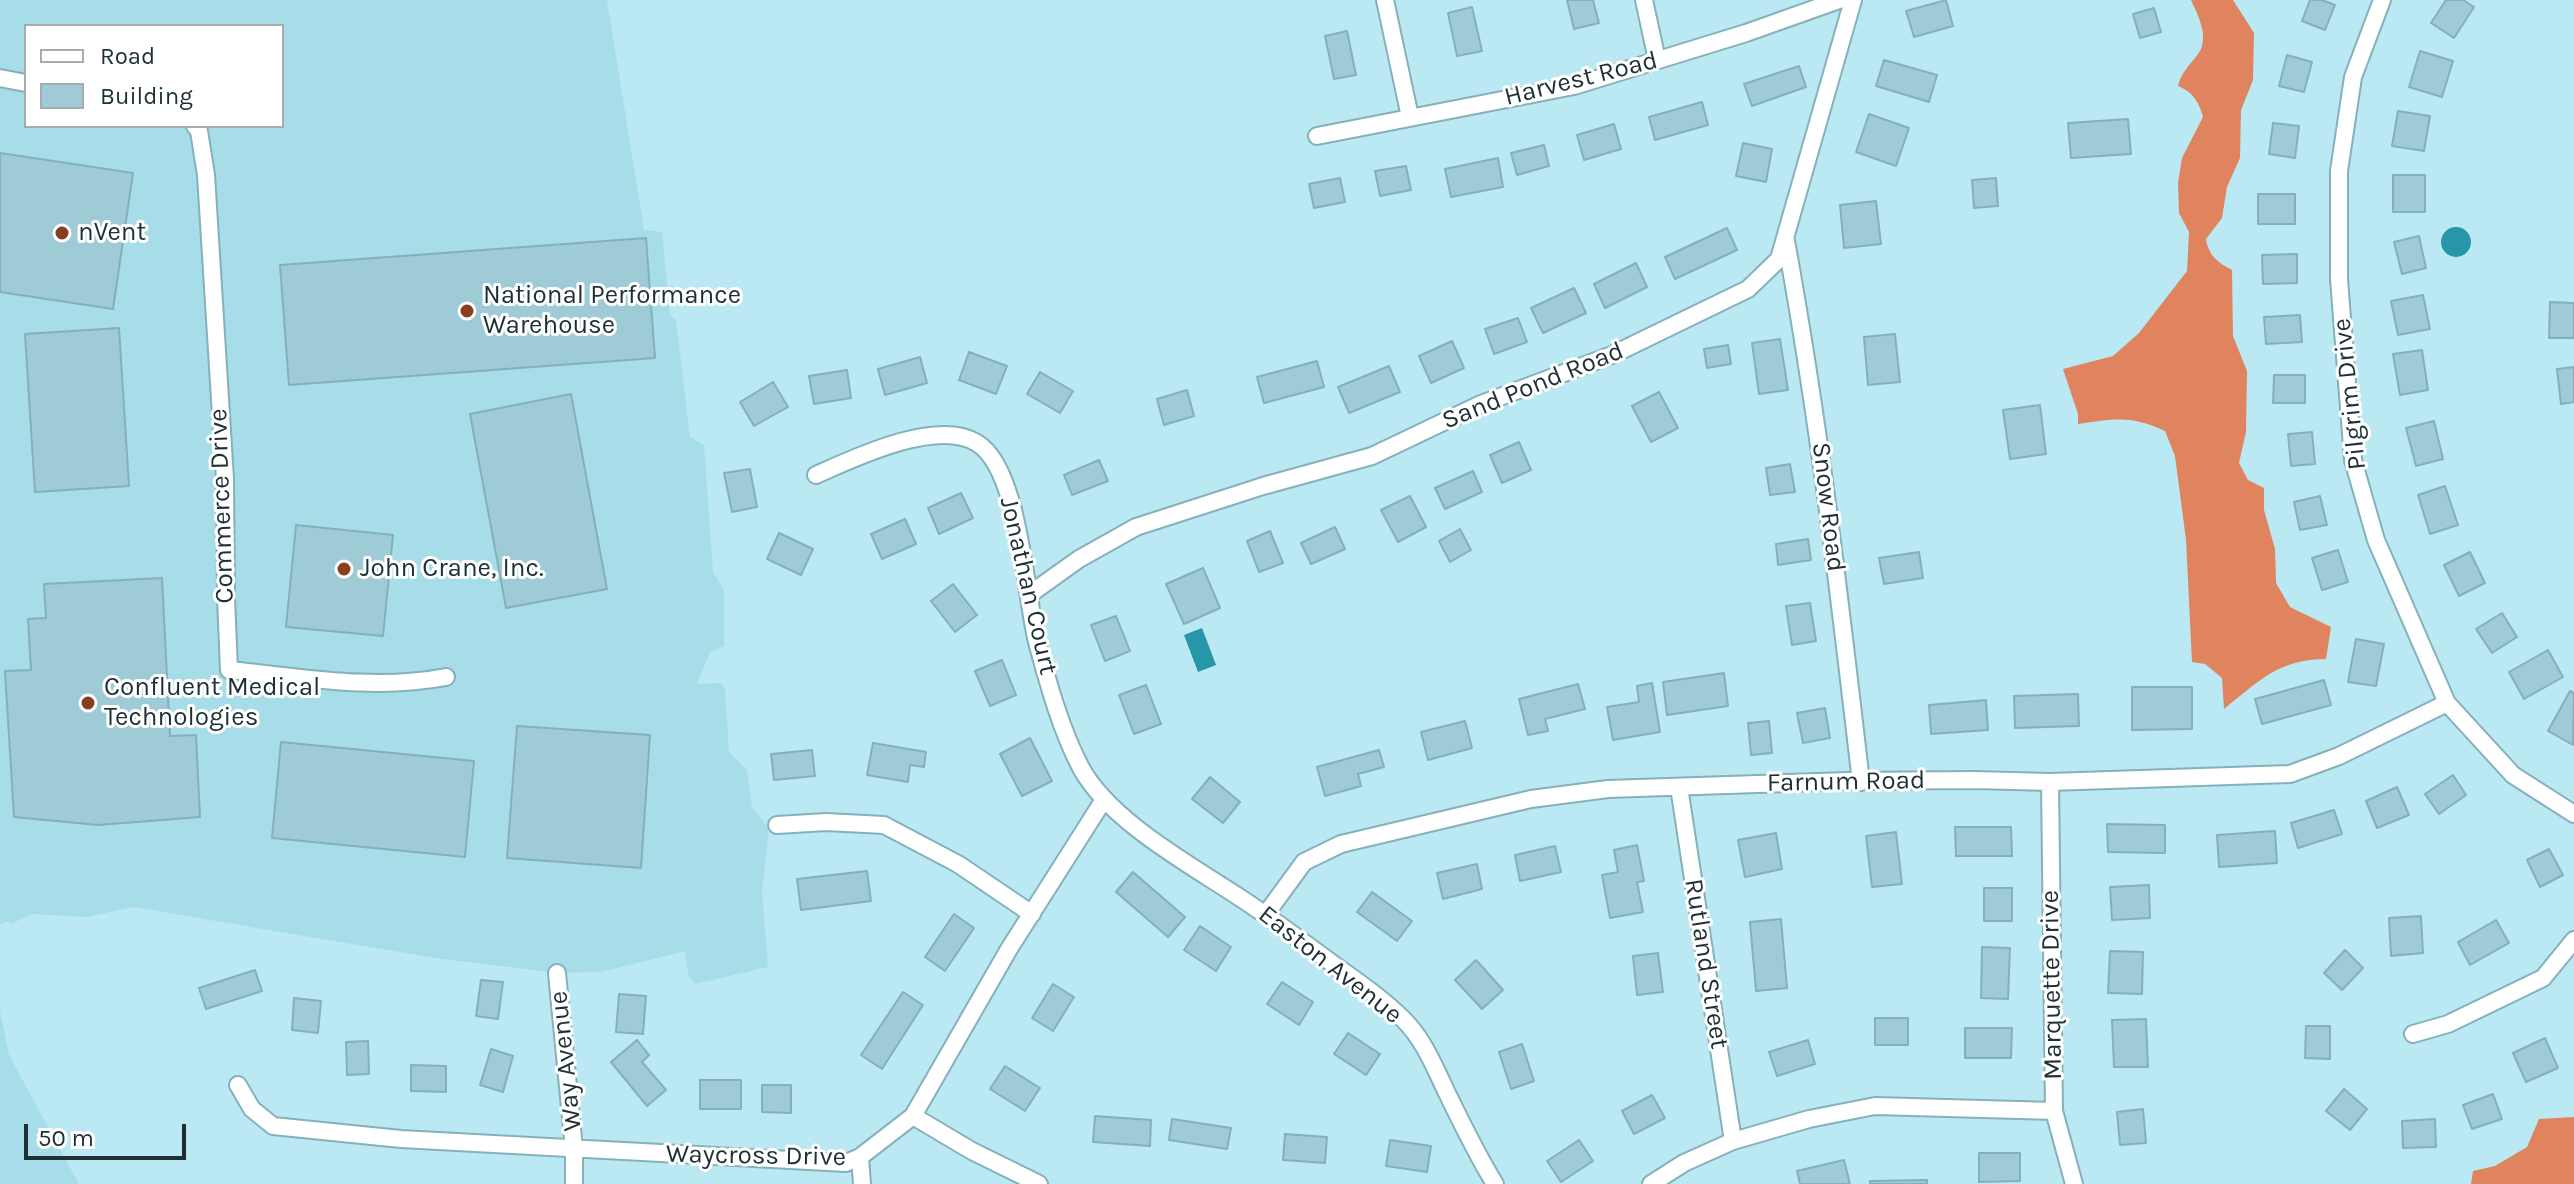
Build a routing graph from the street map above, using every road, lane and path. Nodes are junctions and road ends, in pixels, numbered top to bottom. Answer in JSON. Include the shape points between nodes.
{"nodes":[{"id":1,"x":1385,"y":0,"type":"edge"},
{"id":2,"x":1644,"y":0,"type":"edge"},
{"id":3,"x":1839,"y":0,"type":"edge"},
{"id":4,"x":1853,"y":0,"type":"edge"},
{"id":5,"x":2382,"y":0,"type":"edge"},
{"id":6,"x":1657,"y":60,"type":"junction"},
{"id":7,"x":0,"y":78,"type":"edge"},
{"id":8,"x":24,"y":83,"type":"edge"},
{"id":9,"x":1410,"y":117,"type":"junction"},
{"id":10,"x":197,"y":128,"type":"edge"},
{"id":11,"x":1317,"y":136,"type":"dead end"},
{"id":12,"x":1785,"y":234,"type":"junction"},
{"id":13,"x":816,"y":475,"type":"dead end"},
{"id":14,"x":1030,"y":594,"type":"junction"},
{"id":15,"x":446,"y":677,"type":"dead end"},
{"id":16,"x":2447,"y":703,"type":"junction"},
{"id":17,"x":1861,"y":782,"type":"junction"},
{"id":18,"x":2050,"y":782,"type":"junction"},
{"id":19,"x":1679,"y":787,"type":"junction"},
{"id":20,"x":1103,"y":801,"type":"junction"},
{"id":21,"x":2574,"y":814,"type":"edge"},
{"id":22,"x":777,"y":825,"type":"dead end"},
{"id":23,"x":1032,"y":914,"type":"junction"},
{"id":24,"x":1266,"y":914,"type":"junction"},
{"id":25,"x":2574,"y":940,"type":"edge"},
{"id":26,"x":557,"y":973,"type":"dead end"},
{"id":27,"x":2413,"y":1034,"type":"dead end"},
{"id":28,"x":238,"y":1085,"type":"dead end"},
{"id":29,"x":2054,"y":1111,"type":"junction"},
{"id":30,"x":913,"y":1116,"type":"junction"},
{"id":31,"x":1733,"y":1141,"type":"junction"},
{"id":32,"x":574,"y":1149,"type":"junction"},
{"id":33,"x":860,"y":1157,"type":"junction"},
{"id":34,"x":574,"y":1184,"type":"edge"},
{"id":35,"x":862,"y":1184,"type":"edge"},
{"id":36,"x":1039,"y":1184,"type":"edge"},
{"id":37,"x":1495,"y":1184,"type":"edge"},
{"id":38,"x":1651,"y":1184,"type":"edge"},
{"id":39,"x":2074,"y":1184,"type":"edge"}],
"edges":[{"from":1,"to":9,"type":"street"},
{"from":2,"to":6,"type":"street"},
{"from":3,"to":6,"type":"street","name":"Harvest Road"},
{"from":4,"to":12,"type":"street","name":"Sand Pond Road"},
{"from":5,"to":16,"type":"street","name":"Pilgrim Drive","via":[[2353,77],[2339,171],[2345,376],[2353,460],[2376,540]]},
{"from":6,"to":9,"type":"street","name":"Harvest Road","via":[[1574,86]]},
{"from":7,"to":8,"type":"street"},
{"from":9,"to":11,"type":"street","name":"Harvest Road"},
{"from":10,"to":15,"type":"street","name":"Commerce Drive","via":[[206,175],[225,479],[229,670],[389,684]]},
{"from":12,"to":14,"type":"street","name":"Sand Pond Road","via":[[1779,259],[1748,289],[1701,314],[1612,355],[1481,404],[1372,456],[1136,527]]},
{"from":12,"to":17,"type":"street","name":"Snow Road","via":[[1828,496]]},
{"from":13,"to":14,"type":"street","name":"Jonathan Court","via":[[930,434],[977,442],[994,460],[1008,493]]},
{"from":14,"to":20,"type":"street","name":"Jonathan Court","via":[[1036,640],[1061,718],[1081,768]]},
{"from":16,"to":18,"type":"street","name":"Farnum Road","via":[[2290,774]]},
{"from":16,"to":21,"type":"street","name":"Pilgrim Drive","via":[[2513,775]]},
{"from":17,"to":18,"type":"street","name":"Farnum Road"},
{"from":17,"to":19,"type":"street","name":"Farnum Road"},
{"from":18,"to":29,"type":"street","name":"Marquette Drive"},
{"from":19,"to":24,"type":"street","name":"Farnum Road","via":[[1531,799],[1341,844],[1304,862]]},
{"from":19,"to":31,"type":"street","name":"Rutland Street"},
{"from":20,"to":23,"type":"street","name":"Waycross Drive"},
{"from":20,"to":24,"type":"street","name":"Easton Avenue"},
{"from":22,"to":23,"type":"street","via":[[884,825],[950,860]]},
{"from":23,"to":30,"type":"street","name":"Waycross Drive"},
{"from":24,"to":37,"type":"street","name":"Easton Avenue","via":[[1405,1021],[1428,1052]]},
{"from":25,"to":27,"type":"street","via":[[2543,978],[2448,1024]]},
{"from":26,"to":32,"type":"street","name":"Way Avenue"},
{"from":28,"to":32,"type":"street","name":"Waycross Drive","via":[[252,1109],[273,1126]]},
{"from":29,"to":31,"type":"street","via":[[1873,1106]]},
{"from":29,"to":39,"type":"street","name":"Marquette Drive"},
{"from":30,"to":33,"type":"street","name":"Waycross Drive"},
{"from":30,"to":36,"type":"street"},
{"from":31,"to":38,"type":"street"},
{"from":32,"to":33,"type":"street","name":"Waycross Drive","via":[[846,1163]]},
{"from":32,"to":34,"type":"street","name":"Way Avenue"},
{"from":33,"to":35,"type":"street"}]}
